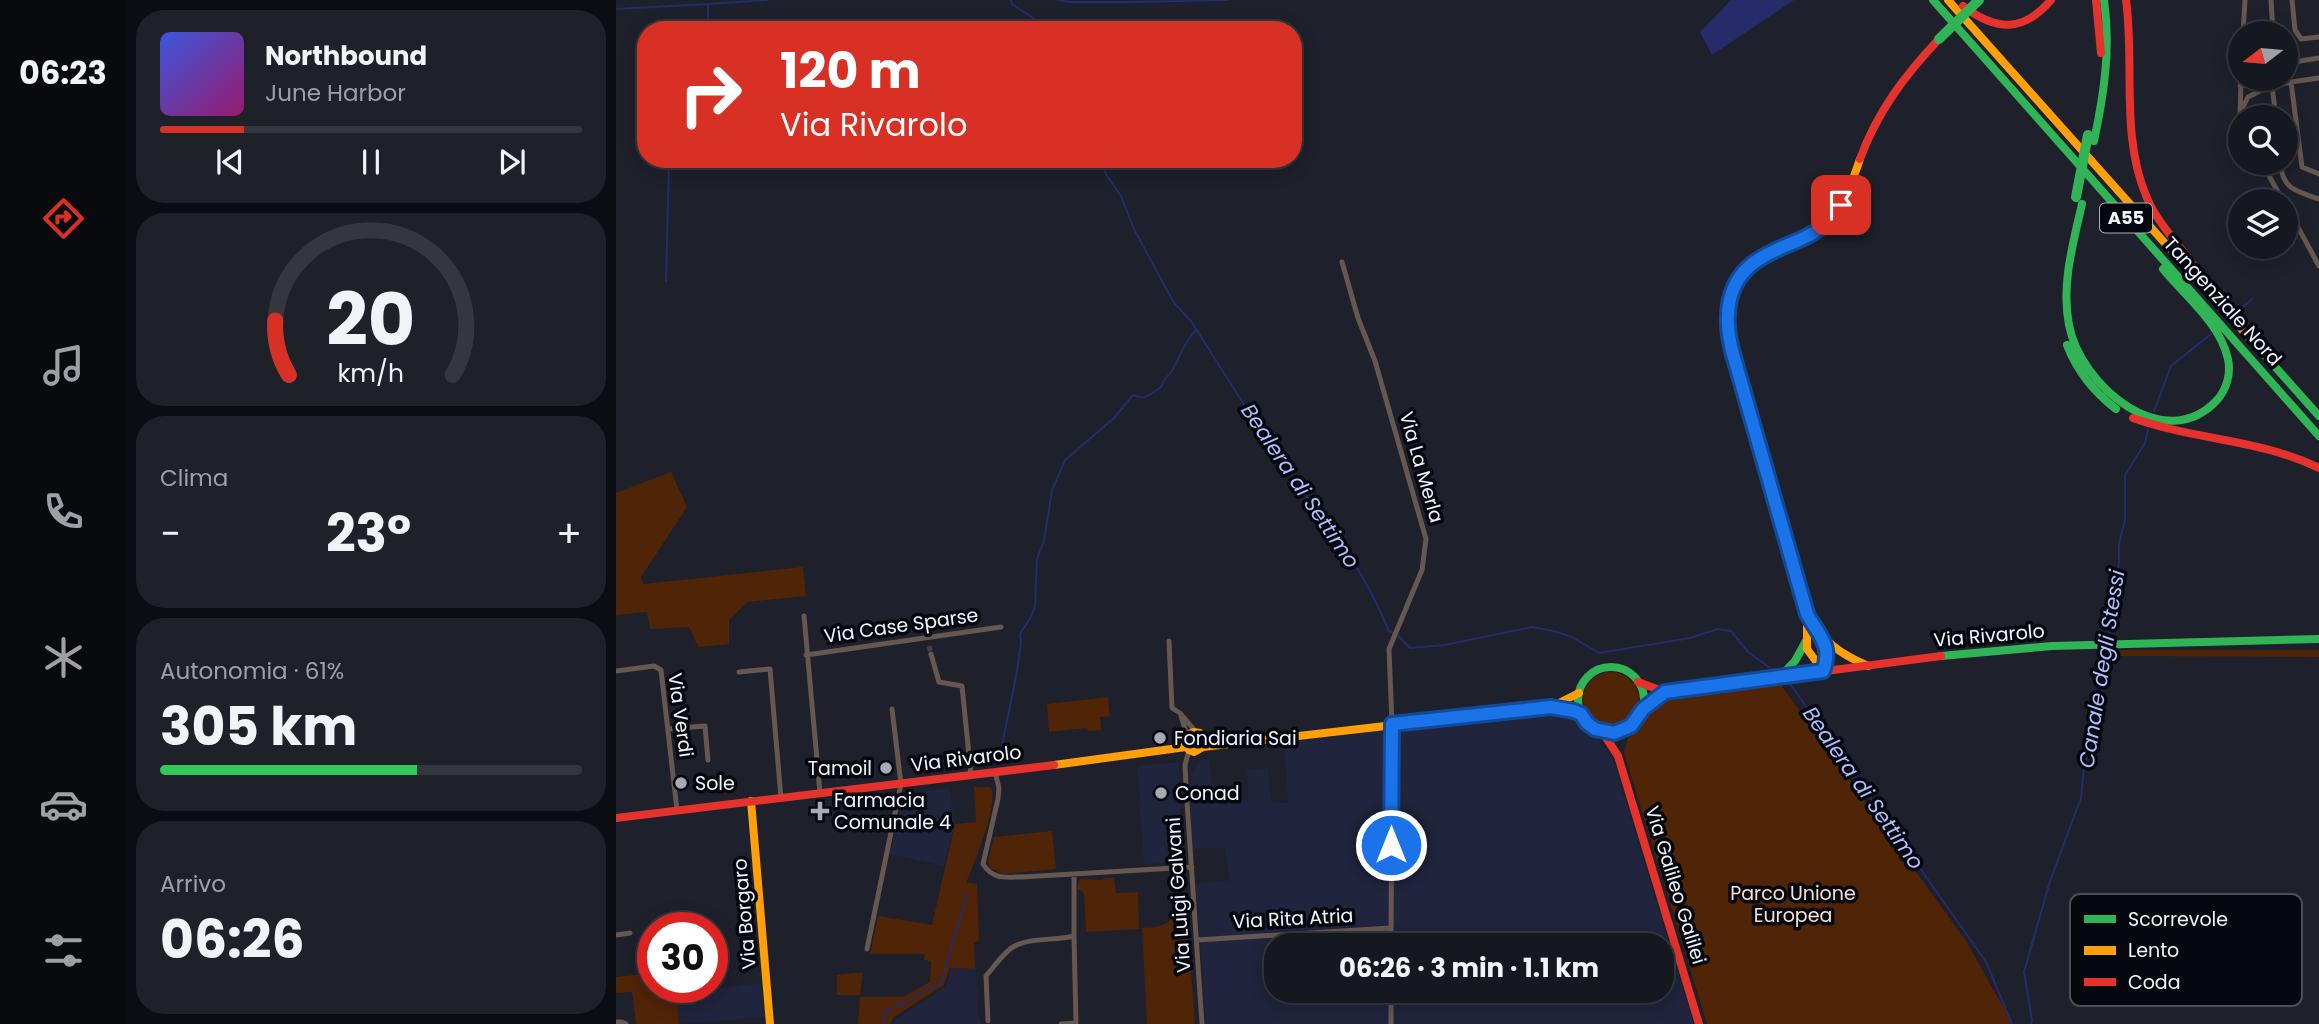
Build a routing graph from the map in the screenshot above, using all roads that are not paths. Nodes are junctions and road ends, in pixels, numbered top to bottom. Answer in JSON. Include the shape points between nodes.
{"nodes":[{"id":1,"x":1933,"y":0,"type":"edge"},
{"id":2,"x":1948,"y":0,"type":"edge"},
{"id":3,"x":1956,"y":0,"type":"edge"},
{"id":4,"x":1979,"y":0,"type":"edge"},
{"id":5,"x":2051,"y":0,"type":"edge"},
{"id":6,"x":2096,"y":0,"type":"edge"},
{"id":7,"x":2104,"y":0,"type":"edge"},
{"id":8,"x":2126,"y":0,"type":"edge"},
{"id":9,"x":2245,"y":0,"type":"edge"},
{"id":10,"x":2271,"y":0,"type":"edge"},
{"id":11,"x":2292,"y":0,"type":"edge"},
{"id":12,"x":2244,"y":21,"type":"edge"},
{"id":13,"x":2272,"y":21,"type":"edge"},
{"id":14,"x":2319,"y":37,"type":"edge"},
{"id":15,"x":2319,"y":58,"type":"edge"},
{"id":16,"x":2298,"y":61,"type":"edge"},
{"id":17,"x":2319,"y":78,"type":"edge"},
{"id":18,"x":2298,"y":81,"type":"edge"},
{"id":19,"x":2261,"y":91,"type":"edge"},
{"id":20,"x":2292,"y":91,"type":"edge"},
{"id":21,"x":2245,"y":105,"type":"edge"},
{"id":22,"x":2091,"y":138,"type":"junction"},
{"id":23,"x":2319,"y":174,"type":"edge"},
{"id":24,"x":2282,"y":175,"type":"edge"},
{"id":25,"x":2290,"y":187,"type":"junction"},
{"id":26,"x":2286,"y":189,"type":"edge"},
{"id":27,"x":2319,"y":199,"type":"edge"},
{"id":28,"x":2119,"y":211,"type":"junction"},
{"id":29,"x":2298,"y":228,"type":"edge"},
{"id":30,"x":1342,"y":262,"type":"dead end"},
{"id":31,"x":2319,"y":266,"type":"edge"},
{"id":32,"x":2217,"y":300,"type":"junction"},
{"id":33,"x":2319,"y":416,"type":"edge"},
{"id":34,"x":2152,"y":421,"type":"junction"},
{"id":35,"x":2319,"y":436,"type":"edge"},
{"id":36,"x":2319,"y":468,"type":"edge"},
{"id":37,"x":1807,"y":614,"type":"junction"},
{"id":38,"x":804,"y":616,"type":"dead end"},
{"id":39,"x":1001,"y":627,"type":"dead end"},
{"id":40,"x":928,"y":638,"type":"junction"},
{"id":41,"x":2319,"y":639,"type":"edge"},
{"id":42,"x":1169,"y":641,"type":"dead end"},
{"id":43,"x":1806,"y":641,"type":"junction"},
{"id":44,"x":1824,"y":642,"type":"junction"},
{"id":45,"x":929,"y":646,"type":"tunnel mouth"},
{"id":46,"x":931,"y":654,"type":"tunnel mouth"},
{"id":47,"x":806,"y":655,"type":"junction"},
{"id":48,"x":1868,"y":666,"type":"junction"},
{"id":49,"x":616,"y":671,"type":"edge"},
{"id":50,"x":1823,"y":671,"type":"junction"},
{"id":51,"x":739,"y":672,"type":"dead end"},
{"id":52,"x":1781,"y":676,"type":"junction"},
{"id":53,"x":1638,"y":682,"type":"junction"},
{"id":54,"x":1665,"y":692,"type":"junction"},
{"id":55,"x":1579,"y":693,"type":"junction"},
{"id":56,"x":1551,"y":707,"type":"junction"},
{"id":57,"x":892,"y":709,"type":"dead end"},
{"id":58,"x":1643,"y":709,"type":"junction"},
{"id":59,"x":1581,"y":714,"type":"junction"},
{"id":60,"x":1392,"y":724,"type":"junction"},
{"id":61,"x":1631,"y":726,"type":"junction"},
{"id":62,"x":668,"y":729,"type":"junction"},
{"id":63,"x":1595,"y":729,"type":"junction"},
{"id":64,"x":1193,"y":743,"type":"junction"},
{"id":65,"x":1618,"y":756,"type":"junction"},
{"id":66,"x":708,"y":760,"type":"dead end"},
{"id":67,"x":995,"y":772,"type":"junction"},
{"id":68,"x":971,"y":775,"type":"junction"},
{"id":69,"x":901,"y":783,"type":"junction"},
{"id":70,"x":820,"y":793,"type":"junction"},
{"id":71,"x":781,"y":797,"type":"junction"},
{"id":72,"x":751,"y":801,"type":"junction"},
{"id":73,"x":677,"y":810,"type":"junction"},
{"id":74,"x":616,"y":818,"type":"edge"},
{"id":75,"x":1192,"y":867,"type":"junction"},
{"id":76,"x":1073,"y":874,"type":"junction"},
{"id":77,"x":1390,"y":928,"type":"junction"},
{"id":78,"x":630,"y":933,"type":"dead end"},
{"id":79,"x":1390,"y":933,"type":"edge"},
{"id":80,"x":616,"y":935,"type":"edge"},
{"id":81,"x":1074,"y":936,"type":"junction"},
{"id":82,"x":1197,"y":940,"type":"junction"},
{"id":83,"x":867,"y":950,"type":"dead end"},
{"id":84,"x":1391,"y":1003,"type":"edge"},
{"id":85,"x":988,"y":1021,"type":"dead end"},
{"id":86,"x":616,"y":1022,"type":"edge"},
{"id":87,"x":626,"y":1024,"type":"edge"},
{"id":88,"x":770,"y":1024,"type":"edge"},
{"id":89,"x":1061,"y":1024,"type":"edge"},
{"id":90,"x":1202,"y":1024,"type":"edge"},
{"id":91,"x":1391,"y":1024,"type":"edge"},
{"id":92,"x":1699,"y":1024,"type":"edge"}],
"edges":[{"from":1,"to":28,"type":"main road","name":"Tangenziale Nord","number":"A55"},
{"from":2,"to":32,"type":"main road","name":"Tangenziale Nord","number":"A55"},
{"from":3,"to":5,"type":"main road","via":[[1976,17],[2004,26],[2024,23]]},
{"from":4,"to":37,"type":"main road","bridge":true,"via":[[1908,72],[1882,110],[1836,211],[1808,237],[1752,264],[1729,300],[1730,342]]},
{"from":6,"to":22,"type":"main road","number":"A55","via":[[2101,59]]},
{"from":7,"to":22,"type":"main road","via":[[2105,84]]},
{"from":8,"to":32,"type":"main road","number":"A55","via":[[2132,141],[2140,181],[2160,220]]},
{"from":9,"to":12,"type":"street"},
{"from":10,"to":13,"type":"street"},
{"from":11,"to":14,"type":"street","via":[[2295,30],[2301,39]]},
{"from":15,"to":16,"type":"street"},
{"from":17,"to":18,"type":"street"},
{"from":19,"to":21,"type":"street","via":[[2248,97]]},
{"from":20,"to":23,"type":"street","via":[[2302,167]]},
{"from":22,"to":34,"type":"main road","number":"A55","bridge":true,"via":[[2060,282],[2065,339],[2083,376],[2103,399],[2127,416]]},
{"from":24,"to":25,"type":"street"},
{"from":25,"to":26,"type":"street"},
{"from":25,"to":27,"type":"street"},
{"from":28,"to":34,"type":"main road","via":[[2214,330],[2227,357],[2227,383],[2208,409],[2181,421]]},
{"from":28,"to":35,"type":"main road","name":"Tangenziale Nord","number":"A55"},
{"from":29,"to":31,"type":"street"},
{"from":30,"to":60,"type":"street","name":"Via La Merla","via":[[1426,540],[1422,570],[1390,649]]},
{"from":32,"to":33,"type":"main road","name":"Tangenziale Nord","number":"A55"},
{"from":34,"to":36,"type":"main road","number":"A55","via":[[2299,458]]},
{"from":37,"to":43,"type":"main road"},
{"from":37,"to":44,"type":"main road"},
{"from":38,"to":47,"type":"street","name":"Via Case Sparse"},
{"from":39,"to":40,"type":"street","name":"Via Case Sparse"},
{"from":40,"to":45,"type":"street"},
{"from":40,"to":47,"type":"street","name":"Via Case Sparse"},
{"from":41,"to":48,"type":"main road","name":"Via Rivarolo","via":[[2116,643],[1967,653]]},
{"from":42,"to":64,"type":"street","via":[[1172,708],[1180,713]]},
{"from":43,"to":50,"type":"main road"},
{"from":43,"to":52,"type":"main road"},
{"from":44,"to":48,"type":"main road"},
{"from":44,"to":50,"type":"main road","via":[[1828,657]]},
{"from":46,"to":68,"type":"street","via":[[939,682],[962,686]]},
{"from":47,"to":70,"type":"street","name":"Via Case Sparse"},
{"from":48,"to":50,"type":"main road","name":"Via Rivarolo"},
{"from":49,"to":62,"type":"street","name":"Via Verdi","via":[[660,667]]},
{"from":50,"to":52,"type":"main road","name":"Via Rivarolo"},
{"from":51,"to":71,"type":"street","via":[[770,669]]},
{"from":52,"to":54,"type":"main road","name":"Via Rivarolo"},
{"from":53,"to":54,"type":"main road","name":"Via Rivarolo"},
{"from":53,"to":55,"type":"main road","via":[[1624,670],[1605,668],[1588,677]]},
{"from":53,"to":58,"type":"main road"},
{"from":54,"to":58,"type":"main road"},
{"from":55,"to":56,"type":"main road"},
{"from":55,"to":59,"type":"main road"},
{"from":56,"to":59,"type":"main road"},
{"from":56,"to":60,"type":"main road"},
{"from":57,"to":69,"type":"street"},
{"from":58,"to":61,"type":"main road"},
{"from":59,"to":63,"type":"main road"},
{"from":60,"to":64,"type":"main road","via":[[1227,746]]},
{"from":60,"to":77,"type":"street","name":"Via La Merla"},
{"from":61,"to":63,"type":"main road","via":[[1614,733]]},
{"from":61,"to":65,"type":"main road","via":[[1618,744]]},
{"from":62,"to":66,"type":"street","via":[[705,726]]},
{"from":62,"to":73,"type":"street","name":"Via Verdi"},
{"from":63,"to":65,"type":"main road","name":"Via Galileo Galilei"},
{"from":64,"to":67,"type":"main road","name":"Via Rivarolo"},
{"from":64,"to":75,"type":"street","name":"Via Luigi Galvani","via":[[1185,765]]},
{"from":65,"to":92,"type":"main road","name":"Via Galileo Galilei"},
{"from":67,"to":68,"type":"main road","name":"Via Rivarolo"},
{"from":67,"to":76,"type":"street","via":[[998,799],[983,864],[988,872],[1000,877]]},
{"from":68,"to":69,"type":"main road","name":"Via Rivarolo"},
{"from":69,"to":70,"type":"main road"},
{"from":69,"to":83,"type":"street","name":"Via Rivarolo"},
{"from":70,"to":71,"type":"main road"},
{"from":71,"to":72,"type":"main road"},
{"from":72,"to":73,"type":"main road"},
{"from":72,"to":88,"type":"main road","name":"Via Borgaro"},
{"from":73,"to":74,"type":"main road"},
{"from":75,"to":76,"type":"street"},
{"from":75,"to":82,"type":"street","name":"Via Luigi Galvani"},
{"from":76,"to":81,"type":"street"},
{"from":77,"to":79,"type":"street","name":"Via La Merla"},
{"from":77,"to":82,"type":"street","name":"Via Rita Atria"},
{"from":78,"to":80,"type":"street"},
{"from":81,"to":85,"type":"street","via":[[1013,947],[986,976]]},
{"from":81,"to":89,"type":"street","via":[[1076,1023]]},
{"from":82,"to":90,"type":"street","name":"Via Luigi Galvani"},
{"from":84,"to":91,"type":"street"},
{"from":86,"to":87,"type":"street"}]}
